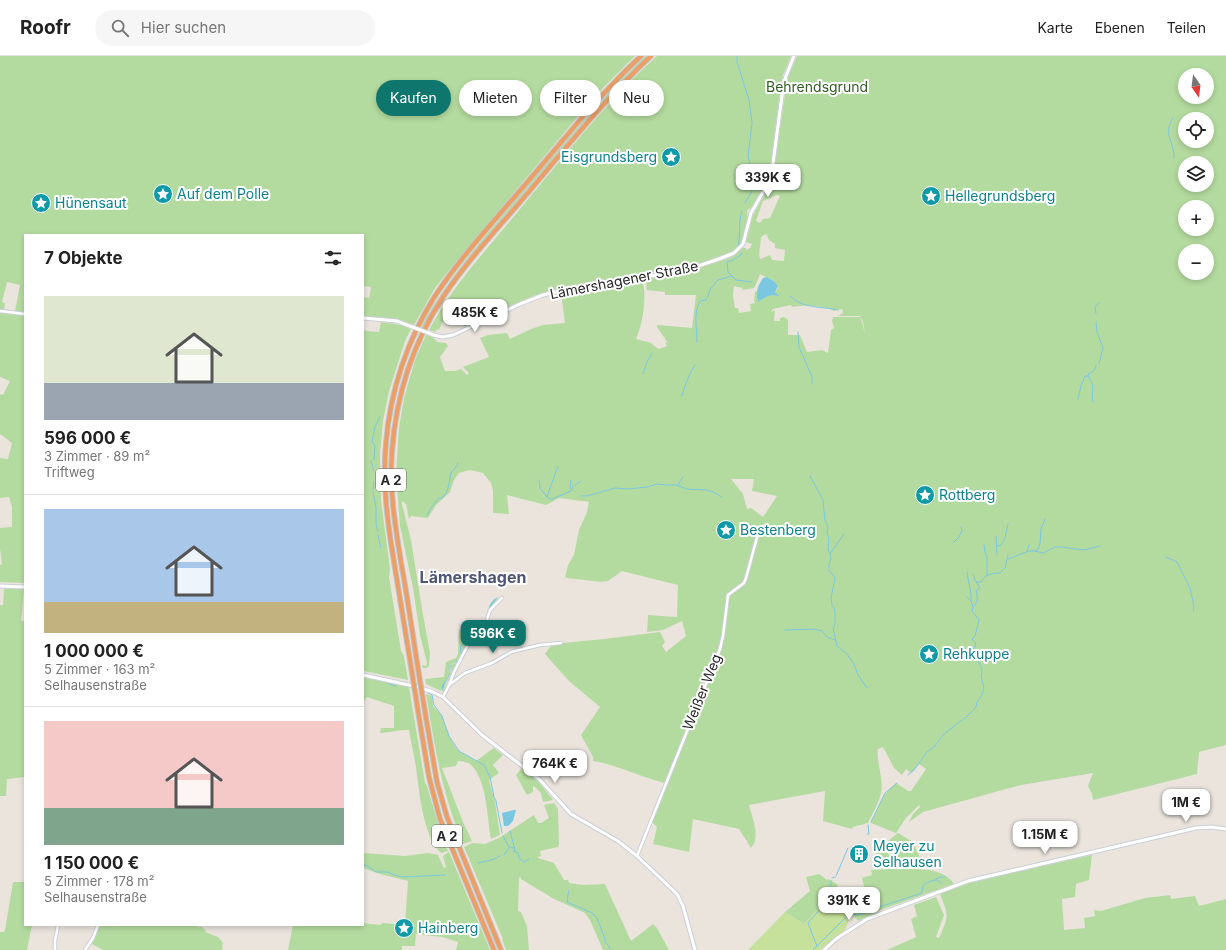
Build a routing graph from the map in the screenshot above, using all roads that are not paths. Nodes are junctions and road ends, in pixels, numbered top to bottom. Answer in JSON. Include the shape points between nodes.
{"nodes":[{"id":1,"x":641,"y":56,"type":"edge"},
{"id":2,"x":651,"y":56,"type":"edge"},
{"id":3,"x":794,"y":56,"type":"edge"},
{"id":4,"x":0,"y":311,"type":"edge"},
{"id":5,"x":24,"y":314,"type":"edge"},
{"id":6,"x":364,"y":318,"type":"edge"},
{"id":7,"x":759,"y":530,"type":"dead end"},
{"id":8,"x":0,"y":586,"type":"edge"},
{"id":9,"x":24,"y":587,"type":"edge"},
{"id":10,"x":502,"y":598,"type":"dead end"},
{"id":11,"x":561,"y":643,"type":"dead end"},
{"id":12,"x":364,"y":675,"type":"edge"},
{"id":13,"x":449,"y":685,"type":"junction"},
{"id":14,"x":443,"y":697,"type":"junction"},
{"id":15,"x":1226,"y":829,"type":"edge"},
{"id":16,"x":637,"y":856,"type":"junction"},
{"id":17,"x":58,"y":926,"type":"edge"},
{"id":18,"x":98,"y":926,"type":"edge"},
{"id":19,"x":55,"y":950,"type":"edge"},
{"id":20,"x":85,"y":950,"type":"edge"},
{"id":21,"x":494,"y":950,"type":"edge"},
{"id":22,"x":501,"y":950,"type":"edge"},
{"id":23,"x":694,"y":950,"type":"edge"},
{"id":24,"x":824,"y":950,"type":"edge"}],
"edges":[{"from":1,"to":21,"type":"highway","number":"A 2","bridge":true,"via":[[585,114],[456,267],[417,329],[406,353],[390,408],[384,465],[387,516],[429,776],[440,819]]},
{"from":2,"to":22,"type":"highway","number":"A 2","bridge":true,"via":[[600,107],[464,269],[436,309],[413,355],[397,409],[391,467],[393,510],[436,777],[447,817]]},
{"from":3,"to":6,"type":"main road","name":"Lämershagener Straße","bridge":true,"via":[[781,98],[772,171],[751,213],[744,240],[737,250],[726,257],[683,271],[558,291],[530,300],[453,335],[442,337],[397,322]]},
{"from":4,"to":5,"type":"street"},
{"from":7,"to":16,"type":"street","name":"Weißer Weg","via":[[746,578],[728,595],[720,649]]},
{"from":8,"to":9,"type":"main road"},
{"from":10,"to":13,"type":"street","via":[[490,610],[486,623],[470,641]]},
{"from":11,"to":13,"type":"street","via":[[511,652],[492,663],[465,673]]},
{"from":12,"to":14,"type":"main road","via":[[418,687]]},
{"from":13,"to":14,"type":"street"},
{"from":14,"to":16,"type":"main road","via":[[482,735],[539,778],[571,814],[622,844]]},
{"from":15,"to":24,"type":"main road","via":[[1196,828],[974,879],[873,916],[847,931]]},
{"from":16,"to":23,"type":"main road","via":[[677,894],[683,906]]},
{"from":17,"to":19,"type":"street"},
{"from":18,"to":20,"type":"street"}]}
